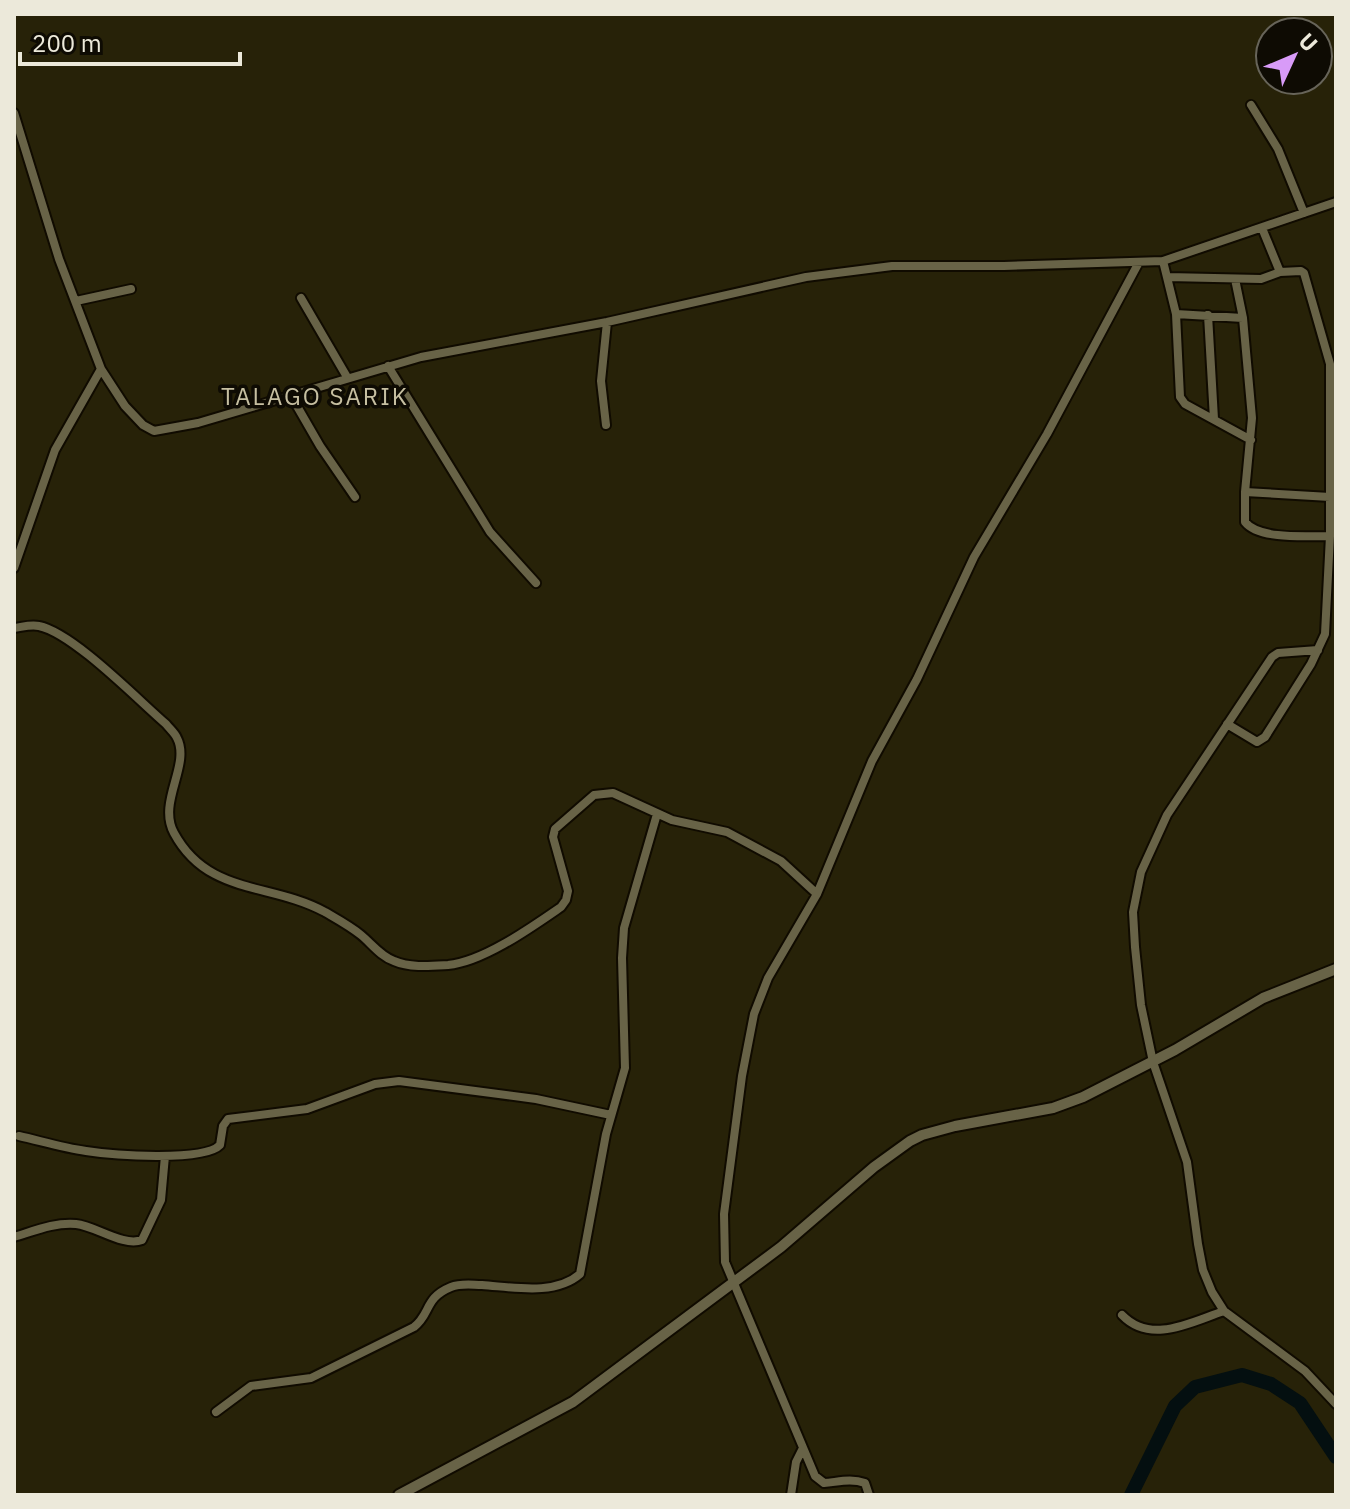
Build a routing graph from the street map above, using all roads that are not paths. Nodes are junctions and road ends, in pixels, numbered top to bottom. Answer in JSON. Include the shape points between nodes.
{"nodes":[{"id":1,"x":1251,"y":105,"type":"dead end"},
{"id":2,"x":14,"y":113,"type":"edge"},
{"id":3,"x":16,"y":131,"type":"edge"},
{"id":4,"x":1336,"y":202,"type":"edge"},
{"id":5,"x":1304,"y":213,"type":"junction"},
{"id":6,"x":1262,"y":228,"type":"junction"},
{"id":7,"x":1163,"y":261,"type":"junction"},
{"id":8,"x":1138,"y":264,"type":"junction"},
{"id":9,"x":1280,"y":272,"type":"junction"},
{"id":10,"x":1167,"y":277,"type":"junction"},
{"id":11,"x":1235,"y":279,"type":"junction"},
{"id":12,"x":131,"y":289,"type":"dead end"},
{"id":13,"x":301,"y":298,"type":"dead end"},
{"id":14,"x":76,"y":301,"type":"junction"},
{"id":15,"x":1176,"y":314,"type":"junction"},
{"id":16,"x":1208,"y":315,"type":"junction"},
{"id":17,"x":1243,"y":318,"type":"junction"},
{"id":18,"x":607,"y":322,"type":"junction"},
{"id":19,"x":388,"y":366,"type":"junction"},
{"id":20,"x":101,"y":369,"type":"junction"},
{"id":21,"x":347,"y":377,"type":"junction"},
{"id":22,"x":290,"y":394,"type":"junction"},
{"id":23,"x":1214,"y":419,"type":"junction"},
{"id":24,"x":606,"y":425,"type":"dead end"},
{"id":25,"x":1251,"y":440,"type":"junction"},
{"id":26,"x":1245,"y":492,"type":"junction"},
{"id":27,"x":355,"y":497,"type":"dead end"},
{"id":28,"x":1330,"y":497,"type":"junction"},
{"id":29,"x":1330,"y":536,"type":"junction"},
{"id":30,"x":14,"y":568,"type":"edge"},
{"id":31,"x":536,"y":583,"type":"dead end"},
{"id":32,"x":14,"y":628,"type":"edge"},
{"id":33,"x":1318,"y":650,"type":"junction"},
{"id":34,"x":1227,"y":724,"type":"junction"},
{"id":35,"x":657,"y":814,"type":"junction"},
{"id":36,"x":817,"y":894,"type":"junction"},
{"id":37,"x":1336,"y":969,"type":"edge"},
{"id":38,"x":1153,"y":1062,"type":"junction"},
{"id":39,"x":611,"y":1115,"type":"junction"},
{"id":40,"x":19,"y":1136,"type":"dead end"},
{"id":41,"x":165,"y":1156,"type":"junction"},
{"id":42,"x":14,"y":1237,"type":"edge"},
{"id":43,"x":732,"y":1281,"type":"junction"},
{"id":44,"x":1224,"y":1311,"type":"junction"},
{"id":45,"x":1122,"y":1315,"type":"dead end"},
{"id":46,"x":1336,"y":1404,"type":"edge"},
{"id":47,"x":216,"y":1412,"type":"dead end"},
{"id":48,"x":803,"y":1447,"type":"junction"},
{"id":49,"x":399,"y":1495,"type":"edge"},
{"id":50,"x":791,"y":1495,"type":"edge"},
{"id":51,"x":869,"y":1495,"type":"edge"}],
"edges":[{"from":1,"to":5,"type":"street","via":[[1278,149]]},
{"from":2,"to":3,"type":"street"},
{"from":3,"to":14,"type":"street"},
{"from":4,"to":5,"type":"street"},
{"from":5,"to":6,"type":"street"},
{"from":6,"to":7,"type":"street"},
{"from":6,"to":9,"type":"street"},
{"from":7,"to":8,"type":"street"},
{"from":7,"to":10,"type":"street"},
{"from":8,"to":18,"type":"street","via":[[892,266],[792,280]]},
{"from":8,"to":36,"type":"street","via":[[974,557],[872,761]]},
{"from":9,"to":11,"type":"street"},
{"from":9,"to":28,"type":"street","via":[[1304,273],[1329,356]]},
{"from":10,"to":11,"type":"street"},
{"from":10,"to":15,"type":"street"},
{"from":11,"to":17,"type":"street"},
{"from":12,"to":14,"type":"street"},
{"from":13,"to":21,"type":"street"},
{"from":14,"to":20,"type":"street"},
{"from":15,"to":16,"type":"street"},
{"from":15,"to":23,"type":"street","via":[[1180,397]]},
{"from":16,"to":17,"type":"street"},
{"from":16,"to":23,"type":"street"},
{"from":17,"to":25,"type":"street"},
{"from":18,"to":19,"type":"street"},
{"from":18,"to":24,"type":"street","via":[[601,381]]},
{"from":19,"to":21,"type":"street"},
{"from":19,"to":31,"type":"street","via":[[490,532]]},
{"from":20,"to":22,"type":"street","via":[[125,406],[154,431]]},
{"from":20,"to":30,"type":"street","via":[[55,450]]},
{"from":21,"to":22,"type":"street"},
{"from":22,"to":27,"type":"street"},
{"from":23,"to":25,"type":"street"},
{"from":25,"to":26,"type":"street"},
{"from":26,"to":28,"type":"street"},
{"from":26,"to":29,"type":"street","via":[[1245,522],[1250,528],[1279,535]]},
{"from":28,"to":29,"type":"street"},
{"from":29,"to":33,"type":"street","via":[[1325,634]]},
{"from":32,"to":35,"type":"street","via":[[41,626],[59,635],[177,737],[181,749],[169,816],[171,829],[193,858],[228,883],[319,909],[396,962],[468,961],[561,907],[568,891],[555,829],[594,795],[613,793]]},
{"from":33,"to":34,"type":"street","via":[[1272,657]]},
{"from":33,"to":34,"type":"street","via":[[1265,737],[1257,742]]},
{"from":34,"to":38,"type":"street","via":[[1167,815],[1141,872],[1133,912],[1135,947]]},
{"from":35,"to":36,"type":"street","via":[[727,832],[781,861]]},
{"from":35,"to":39,"type":"street","via":[[624,928],[626,1060]]},
{"from":36,"to":43,"type":"street","via":[[768,978],[747,1042],[724,1214],[725,1262]]},
{"from":37,"to":38,"type":"street","via":[[1263,998]]},
{"from":38,"to":43,"type":"street","via":[[1053,1108],[955,1126],[910,1141]]},
{"from":38,"to":44,"type":"street","via":[[1187,1162],[1203,1270]]},
{"from":39,"to":41,"type":"street","via":[[521,1096],[384,1082],[307,1109],[228,1119],[215,1150]]},
{"from":39,"to":47,"type":"street","via":[[583,1269],[575,1278],[540,1288],[454,1285],[434,1297],[414,1327],[311,1378],[251,1386]]},
{"from":40,"to":41,"type":"street","via":[[83,1151]]},
{"from":41,"to":42,"type":"street","via":[[161,1200],[142,1240],[70,1224]]},
{"from":43,"to":48,"type":"street"},
{"from":43,"to":49,"type":"street","via":[[573,1402]]},
{"from":44,"to":45,"type":"street","via":[[1161,1330],[1130,1324]]},
{"from":44,"to":46,"type":"street","via":[[1305,1371]]},
{"from":48,"to":50,"type":"street"},
{"from":48,"to":51,"type":"street","via":[[819,1481],[862,1482]]}]}
